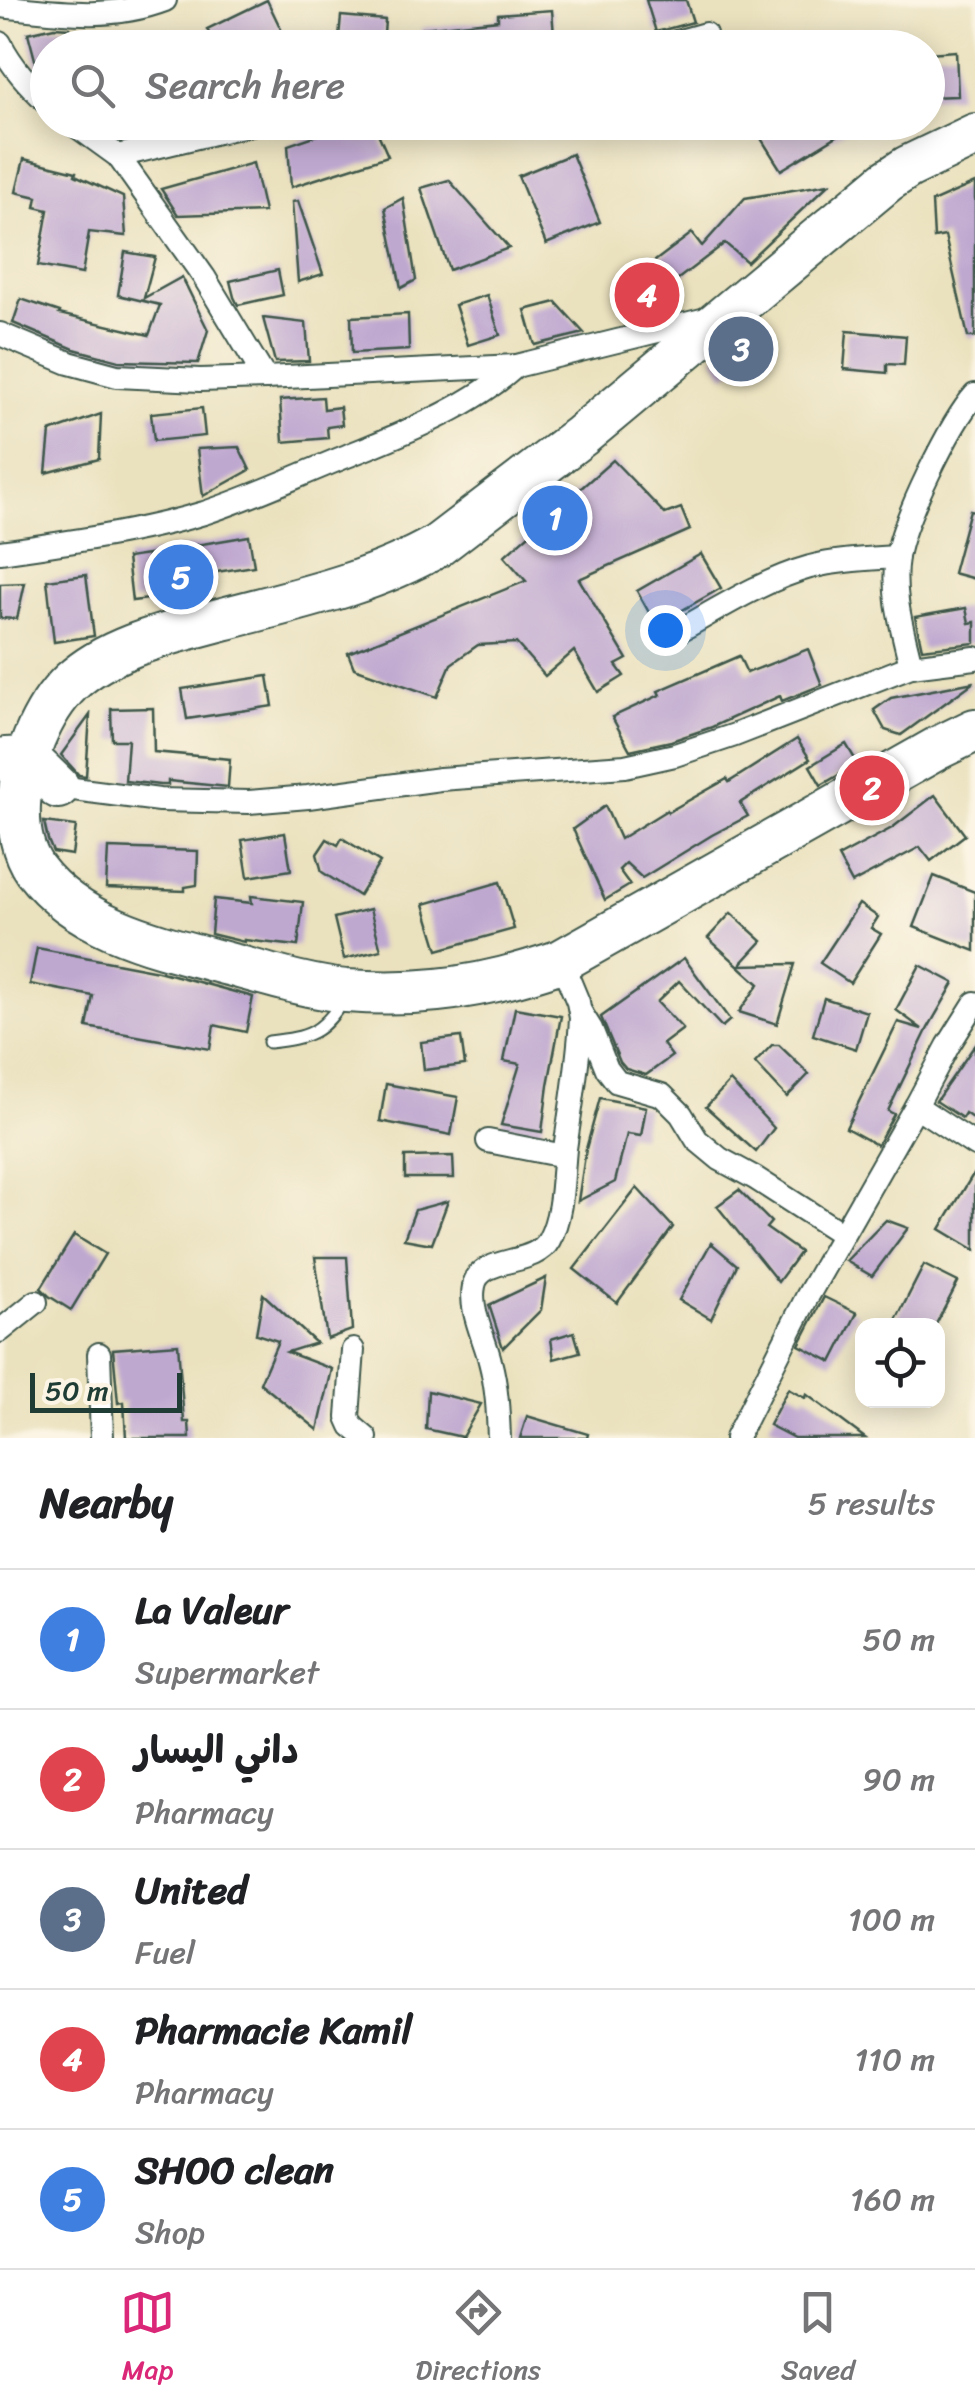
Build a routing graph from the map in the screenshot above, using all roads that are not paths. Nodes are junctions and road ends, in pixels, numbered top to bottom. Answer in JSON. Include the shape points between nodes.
{"nodes":[{"id":1,"x":165,"y":0,"type":"edge"},
{"id":2,"x":0,"y":6,"type":"edge"},
{"id":3,"x":0,"y":43,"type":"edge"},
{"id":4,"x":30,"y":86,"type":"edge"},
{"id":5,"x":975,"y":135,"type":"edge"},
{"id":6,"x":96,"y":140,"type":"edge"},
{"id":7,"x":184,"y":140,"type":"edge"},
{"id":8,"x":118,"y":156,"type":"junction"},
{"id":9,"x":728,"y":314,"type":"junction"},
{"id":10,"x":0,"y":334,"type":"edge"},
{"id":11,"x":516,"y":366,"type":"junction"},
{"id":12,"x":264,"y":378,"type":"junction"},
{"id":13,"x":975,"y":395,"type":"edge"},
{"id":14,"x":0,"y":552,"type":"edge"},
{"id":15,"x":897,"y":556,"type":"junction"},
{"id":16,"x":668,"y":637,"type":"dead end"},
{"id":17,"x":975,"y":658,"type":"edge"},
{"id":18,"x":911,"y":666,"type":"junction"},
{"id":19,"x":975,"y":730,"type":"edge"},
{"id":20,"x":21,"y":777,"type":"edge"},
{"id":21,"x":561,"y":961,"type":"junction"},
{"id":22,"x":348,"y":991,"type":"junction"},
{"id":23,"x":975,"y":1003,"type":"edge"},
{"id":24,"x":580,"y":1011,"type":"junction"},
{"id":25,"x":269,"y":1042,"type":"dead end"},
{"id":26,"x":916,"y":1106,"type":"junction"},
{"id":27,"x":488,"y":1141,"type":"dead end"},
{"id":28,"x":975,"y":1145,"type":"edge"},
{"id":29,"x":564,"y":1156,"type":"junction"},
{"id":30,"x":842,"y":1234,"type":"junction"},
{"id":31,"x":36,"y":1302,"type":"dead end"},
{"id":32,"x":0,"y":1331,"type":"edge"},
{"id":33,"x":353,"y":1350,"type":"dead end"},
{"id":34,"x":99,"y":1354,"type":"dead end"},
{"id":35,"x":102,"y":1438,"type":"edge"},
{"id":36,"x":366,"y":1438,"type":"edge"},
{"id":37,"x":499,"y":1438,"type":"edge"},
{"id":38,"x":736,"y":1438,"type":"edge"}],
"edges":[{"from":1,"to":2,"type":"street","via":[[101,14]]},
{"from":3,"to":4,"type":"street"},
{"from":5,"to":9,"type":"highway","via":[[908,166]]},
{"from":6,"to":8,"type":"street"},
{"from":7,"to":8,"type":"street"},
{"from":8,"to":12,"type":"street","via":[[204,277]]},
{"from":9,"to":11,"type":"street"},
{"from":9,"to":20,"type":"highway","via":[[552,459],[414,559],[322,593],[132,646],[83,672],[53,704]]},
{"from":10,"to":12,"type":"street","via":[[117,376]]},
{"from":11,"to":12,"type":"street"},
{"from":11,"to":14,"type":"street","via":[[440,417],[246,498],[182,519]]},
{"from":13,"to":15,"type":"street","via":[[927,478]]},
{"from":15,"to":16,"type":"street","via":[[789,575]]},
{"from":15,"to":18,"type":"street","via":[[898,605]]},
{"from":17,"to":18,"type":"street"},
{"from":18,"to":20,"type":"street","via":[[735,735],[625,766],[249,802],[160,800]]},
{"from":19,"to":21,"type":"highway"},
{"from":20,"to":22,"type":"highway","via":[[22,836],[33,867],[86,914],[162,945]]},
{"from":21,"to":22,"type":"highway","via":[[453,988]]},
{"from":21,"to":24,"type":"street"},
{"from":22,"to":25,"type":"lane","via":[[319,1030]]},
{"from":23,"to":26,"type":"street"},
{"from":24,"to":29,"type":"street"},
{"from":24,"to":30,"type":"street","via":[[617,1082],[662,1095],[720,1159]]},
{"from":26,"to":28,"type":"street"},
{"from":26,"to":30,"type":"street"},
{"from":27,"to":29,"type":"street"},
{"from":29,"to":37,"type":"street","via":[[546,1244],[488,1270],[474,1285]]},
{"from":30,"to":38,"type":"street"},
{"from":31,"to":32,"type":"street"},
{"from":33,"to":36,"type":"street","via":[[348,1417]]},
{"from":34,"to":35,"type":"street"}]}
